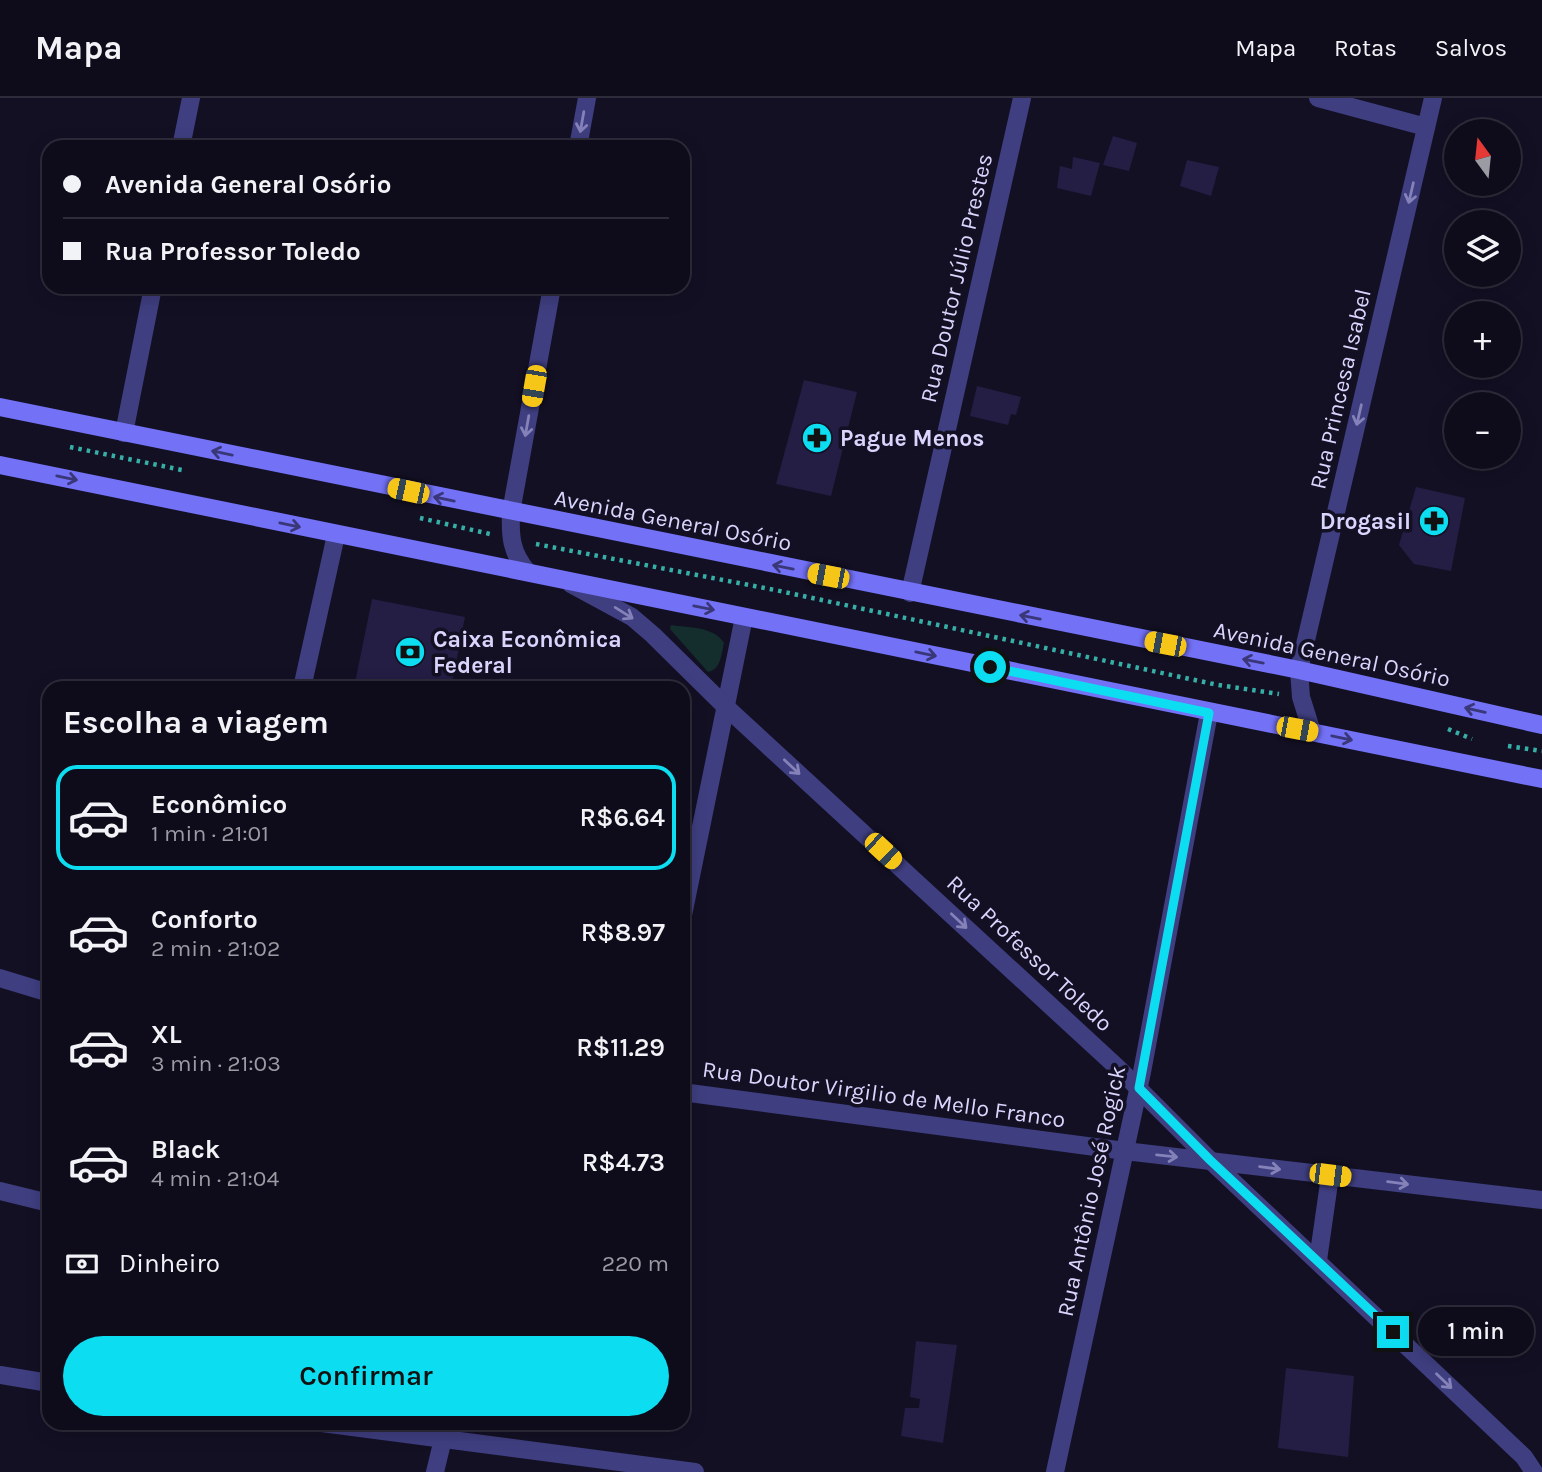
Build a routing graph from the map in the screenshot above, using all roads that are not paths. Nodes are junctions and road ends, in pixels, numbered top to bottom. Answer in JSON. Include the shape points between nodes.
{"nodes":[{"id":1,"x":191,"y":98,"type":"edge"},
{"id":2,"x":587,"y":98,"type":"edge"},
{"id":3,"x":1022,"y":98,"type":"edge"},
{"id":4,"x":1318,"y":98,"type":"edge"},
{"id":5,"x":1433,"y":98,"type":"edge"},
{"id":6,"x":1426,"y":127,"type":"junction"},
{"id":7,"x":182,"y":140,"type":"edge"},
{"id":8,"x":579,"y":140,"type":"edge"},
{"id":9,"x":152,"y":294,"type":"edge"},
{"id":10,"x":551,"y":294,"type":"edge"},
{"id":11,"x":0,"y":407,"type":"edge"},
{"id":12,"x":124,"y":433,"type":"junction"},
{"id":13,"x":0,"y":465,"type":"edge"},
{"id":14,"x":511,"y":512,"type":"junction"},
{"id":15,"x":336,"y":535,"type":"junction"},
{"id":16,"x":527,"y":571,"type":"junction"},
{"id":17,"x":565,"y":580,"type":"junction"},
{"id":18,"x":910,"y":593,"type":"junction"},
{"id":19,"x":744,"y":617,"type":"junction"},
{"id":20,"x":1299,"y":670,"type":"junction"},
{"id":21,"x":304,"y":681,"type":"edge"},
{"id":22,"x":726,"y":707,"type":"junction"},
{"id":23,"x":1209,"y":713,"type":"junction"},
{"id":24,"x":1542,"y":725,"type":"edge"},
{"id":25,"x":1312,"y":732,"type":"junction"},
{"id":26,"x":1542,"y":779,"type":"edge"},
{"id":27,"x":690,"y":881,"type":"edge"},
{"id":28,"x":0,"y":978,"type":"edge"},
{"id":29,"x":42,"y":991,"type":"edge"},
{"id":30,"x":1139,"y":1088,"type":"junction"},
{"id":31,"x":690,"y":1093,"type":"edge"},
{"id":32,"x":1125,"y":1151,"type":"junction"},
{"id":33,"x":1210,"y":1160,"type":"junction"},
{"id":34,"x":1330,"y":1175,"type":"junction"},
{"id":35,"x":0,"y":1191,"type":"edge"},
{"id":36,"x":1542,"y":1200,"type":"edge"},
{"id":37,"x":42,"y":1201,"type":"edge"},
{"id":38,"x":1318,"y":1259,"type":"junction"},
{"id":39,"x":0,"y":1376,"type":"edge"},
{"id":40,"x":42,"y":1382,"type":"edge"},
{"id":41,"x":375,"y":1430,"type":"edge"},
{"id":42,"x":443,"y":1439,"type":"junction"},
{"id":43,"x":1529,"y":1465,"type":"edge"},
{"id":44,"x":1542,"y":1468,"type":"edge"},
{"id":45,"x":435,"y":1472,"type":"edge"},
{"id":46,"x":695,"y":1472,"type":"edge"},
{"id":47,"x":1055,"y":1472,"type":"edge"}],
"edges":[{"from":1,"to":7,"type":"street"},
{"from":2,"to":8,"type":"street","one_way":true},
{"from":3,"to":18,"type":"street","name":"Rua Doutor Júlio Prestes"},
{"from":4,"to":6,"type":"street"},
{"from":5,"to":6,"type":"street","name":"Rua Princesa Isabel"},
{"from":6,"to":20,"type":"street","name":"Rua Princesa Isabel","one_way":true},
{"from":9,"to":12,"type":"street"},
{"from":10,"to":14,"type":"street","one_way":true},
{"from":11,"to":12,"type":"main road","name":"Avenida General Osório"},
{"from":14,"to":12,"type":"main road","name":"Avenida General Osório","one_way":true},
{"from":13,"to":15,"type":"main road","one_way":true},
{"from":14,"to":16,"type":"street","via":[[510,538]]},
{"from":18,"to":14,"type":"main road","name":"Avenida General Osório","one_way":true},
{"from":15,"to":16,"type":"main road"},
{"from":15,"to":21,"type":"street"},
{"from":16,"to":17,"type":"main road"},
{"from":17,"to":19,"type":"main road","one_way":true},
{"from":17,"to":22,"type":"street","name":"Rua Professor Toledo","one_way":true,"via":[[632,617]]},
{"from":20,"to":18,"type":"main road","name":"Avenida General Osório","one_way":true},
{"from":19,"to":22,"type":"street"},
{"from":19,"to":23,"type":"main road","one_way":true},
{"from":24,"to":20,"type":"main road","name":"Avenida General Osório","one_way":true},
{"from":20,"to":25,"type":"street","name":"Rua Princesa Isabel","via":[[1301,697]]},
{"from":22,"to":27,"type":"street"},
{"from":22,"to":30,"type":"street","name":"Rua Professor Toledo","one_way":true},
{"from":23,"to":25,"type":"main road"},
{"from":23,"to":30,"type":"street","name":"Rua Antônio José Rogick"},
{"from":25,"to":26,"type":"main road","one_way":true},
{"from":28,"to":29,"type":"street"},
{"from":30,"to":32,"type":"street","name":"Rua Antônio José Rogick"},
{"from":30,"to":33,"type":"street","name":"Rua Professor Toledo"},
{"from":31,"to":32,"type":"street","name":"Rua Doutor Virgilio de Mello Franco"},
{"from":32,"to":33,"type":"street","name":"Rua Doutor Virgilio de Mello Franco","one_way":true},
{"from":32,"to":47,"type":"street","name":"Rua Antônio José Rogick"},
{"from":33,"to":34,"type":"street","name":"Rua Doutor Virgilio de Mello Franco","one_way":true},
{"from":33,"to":38,"type":"street","name":"Rua Professor Toledo"},
{"from":34,"to":36,"type":"street","name":"Rua Doutor Virgilio de Mello Franco","one_way":true},
{"from":34,"to":38,"type":"street"},
{"from":35,"to":37,"type":"street"},
{"from":38,"to":43,"type":"street","name":"Rua Professor Toledo","one_way":true},
{"from":39,"to":40,"type":"street"},
{"from":41,"to":42,"type":"street"},
{"from":42,"to":45,"type":"street"},
{"from":42,"to":46,"type":"street"},
{"from":43,"to":44,"type":"street","name":"Rua Professor Toledo"}]}
